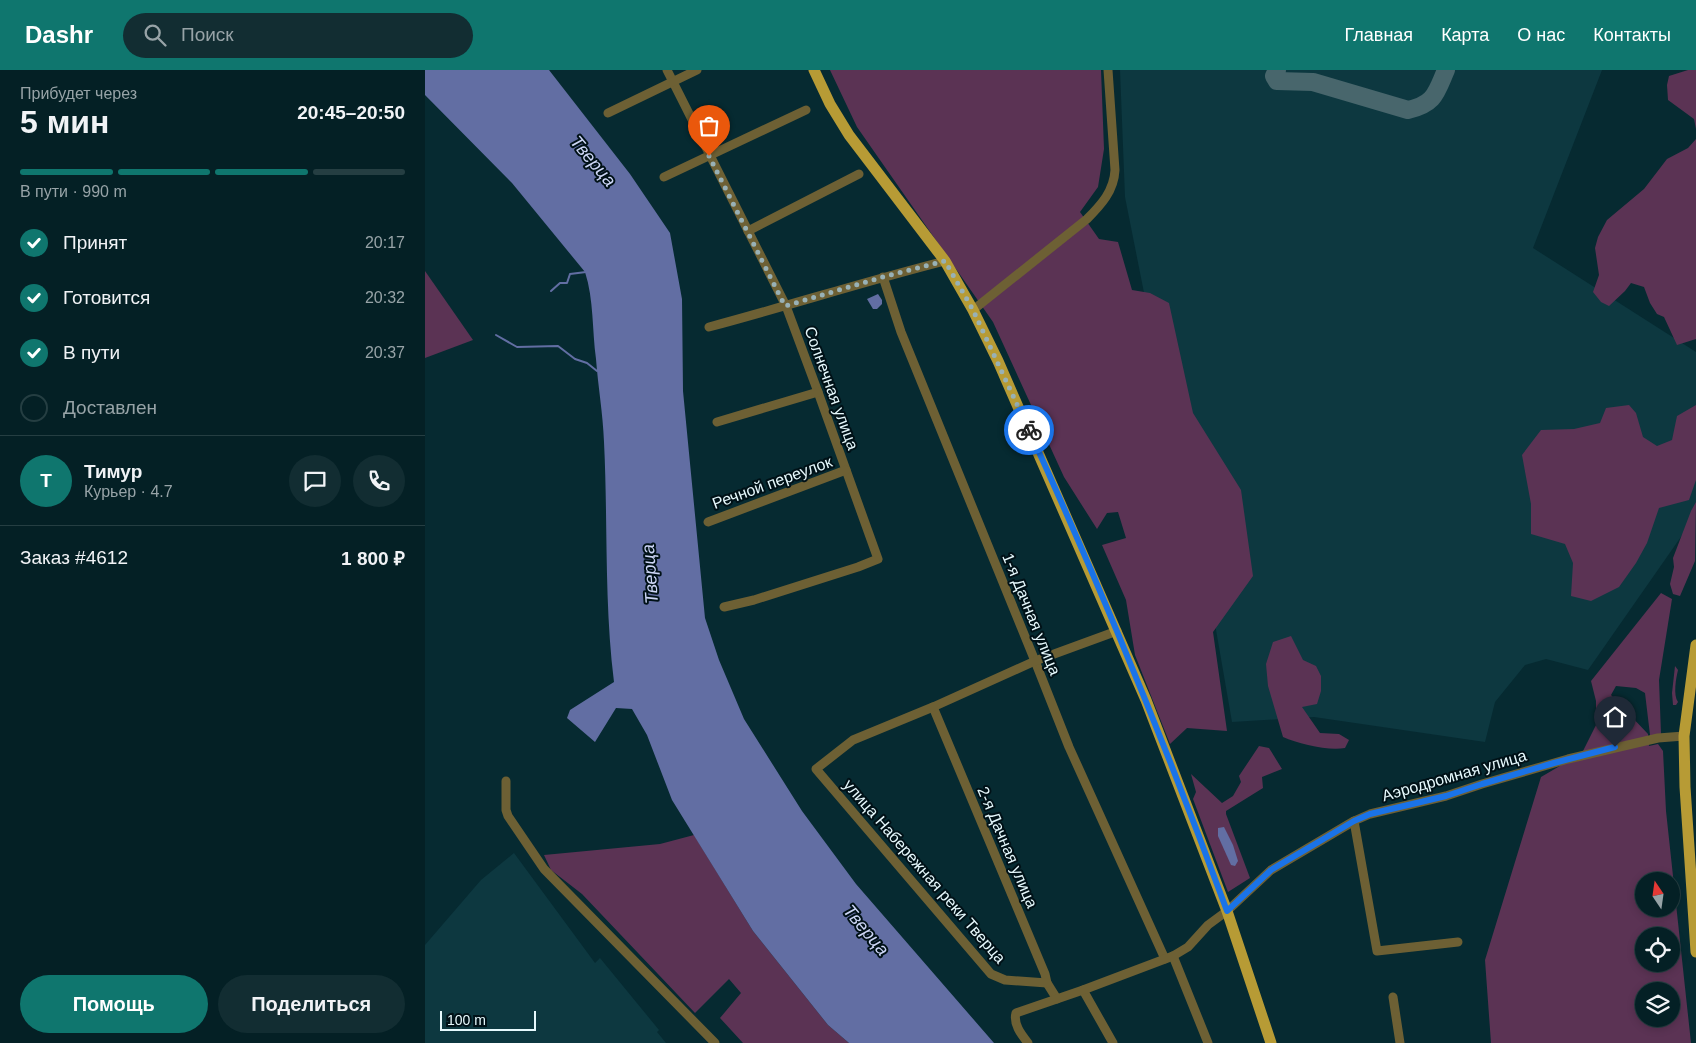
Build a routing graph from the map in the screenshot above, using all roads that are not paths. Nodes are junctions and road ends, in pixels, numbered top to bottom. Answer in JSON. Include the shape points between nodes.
{"nodes":[{"id":1,"x":667,"y":70,"type":"edge"},
{"id":2,"x":697,"y":70,"type":"edge"},
{"id":3,"x":815,"y":70,"type":"edge"},
{"id":4,"x":1108,"y":70,"type":"edge"},
{"id":5,"x":673,"y":82,"type":"junction"},
{"id":6,"x":806,"y":110,"type":"dead end"},
{"id":7,"x":609,"y":113,"type":"dead end"},
{"id":8,"x":709,"y":156,"type":"junction"},
{"id":9,"x":859,"y":174,"type":"dead end"},
{"id":10,"x":664,"y":177,"type":"dead end"},
{"id":11,"x":748,"y":231,"type":"junction"},
{"id":12,"x":945,"y":261,"type":"junction"},
{"id":13,"x":883,"y":277,"type":"junction"},
{"id":14,"x":785,"y":306,"type":"junction"},
{"id":15,"x":973,"y":310,"type":"junction"},
{"id":16,"x":709,"y":327,"type":"dead end"},
{"id":17,"x":818,"y":392,"type":"junction"},
{"id":18,"x":717,"y":422,"type":"dead end"},
{"id":19,"x":846,"y":470,"type":"junction"},
{"id":20,"x":708,"y":522,"type":"dead end"},
{"id":21,"x":724,"y":607,"type":"dead end"},
{"id":22,"x":1117,"y":631,"type":"junction"},
{"id":23,"x":1696,"y":645,"type":"edge"},
{"id":24,"x":1035,"y":661,"type":"junction"},
{"id":25,"x":933,"y":707,"type":"junction"},
{"id":26,"x":1684,"y":736,"type":"junction"},
{"id":27,"x":506,"y":781,"type":"dead end"},
{"id":28,"x":1354,"y":821,"type":"junction"},
{"id":29,"x":1227,"y":911,"type":"junction"},
{"id":30,"x":1458,"y":942,"type":"dead end"},
{"id":31,"x":1696,"y":952,"type":"edge"},
{"id":32,"x":1169,"y":957,"type":"junction"},
{"id":33,"x":1047,"y":983,"type":"junction"},
{"id":34,"x":1083,"y":990,"type":"junction"},
{"id":35,"x":1393,"y":997,"type":"dead end"},
{"id":36,"x":1057,"y":998,"type":"junction"},
{"id":37,"x":715,"y":1043,"type":"edge"},
{"id":38,"x":1028,"y":1043,"type":"edge"},
{"id":39,"x":1113,"y":1043,"type":"edge"},
{"id":40,"x":1208,"y":1043,"type":"edge"},
{"id":41,"x":1271,"y":1043,"type":"edge"},
{"id":42,"x":1400,"y":1043,"type":"edge"}],
"edges":[{"from":1,"to":5,"type":"street","name":"Солнечная улица"},
{"from":2,"to":5,"type":"street"},
{"from":3,"to":12,"type":"main road","via":[[830,104],[854,143]]},
{"from":4,"to":15,"type":"street","via":[[1115,170],[1109,192],[1087,219]]},
{"from":5,"to":7,"type":"street"},
{"from":5,"to":8,"type":"street","name":"Солнечная улица"},
{"from":6,"to":8,"type":"street"},
{"from":8,"to":10,"type":"street"},
{"from":8,"to":11,"type":"street","name":"Солнечная улица"},
{"from":9,"to":11,"type":"street"},
{"from":11,"to":14,"type":"street","name":"Солнечная улица"},
{"from":12,"to":13,"type":"street"},
{"from":12,"to":15,"type":"main road"},
{"from":13,"to":14,"type":"street"},
{"from":13,"to":24,"type":"street","name":"1-я Дачная улица","via":[[901,332]]},
{"from":14,"to":16,"type":"street"},
{"from":14,"to":17,"type":"street","name":"Солнечная улица"},
{"from":15,"to":22,"type":"main road"},
{"from":17,"to":18,"type":"street"},
{"from":17,"to":19,"type":"street","name":"Солнечная улица"},
{"from":19,"to":20,"type":"street","name":"Речной переулок"},
{"from":19,"to":21,"type":"street","name":"Солнечная улица","via":[[878,560]]},
{"from":22,"to":24,"type":"street"},
{"from":22,"to":29,"type":"main road"},
{"from":23,"to":26,"type":"main road"},
{"from":24,"to":25,"type":"street"},
{"from":24,"to":32,"type":"street","name":"1-я Дачная улица","via":[[1069,747]]},
{"from":25,"to":33,"type":"street","name":"2-я Дачная улица"},
{"from":25,"to":33,"type":"street","name":"улица Набережная реки Тверца","via":[[853,740],[816,769],[991,974],[1005,980]]},
{"from":26,"to":28,"type":"street","name":"Аэродромная улица","via":[[1658,738],[1567,759]]},
{"from":26,"to":31,"type":"main road"},
{"from":27,"to":37,"type":"street","via":[[508,816],[544,869]]},
{"from":28,"to":29,"type":"street","name":"Аэродромная улица","via":[[1271,870]]},
{"from":28,"to":30,"type":"street","via":[[1377,951]]},
{"from":29,"to":32,"type":"street","name":"Аэродромная улица","via":[[1188,947]]},
{"from":29,"to":41,"type":"main road"},
{"from":32,"to":34,"type":"street","name":"Аэродромная улица"},
{"from":32,"to":40,"type":"street","name":"1-я Дачная улица"},
{"from":33,"to":36,"type":"street","name":"2-я Дачная улица"},
{"from":34,"to":36,"type":"street","name":"Аэродромная улица"},
{"from":34,"to":39,"type":"street"},
{"from":35,"to":42,"type":"street"},
{"from":36,"to":38,"type":"street","name":"Аэродромная улица","via":[[1016,1013],[1014,1019]]}]}
